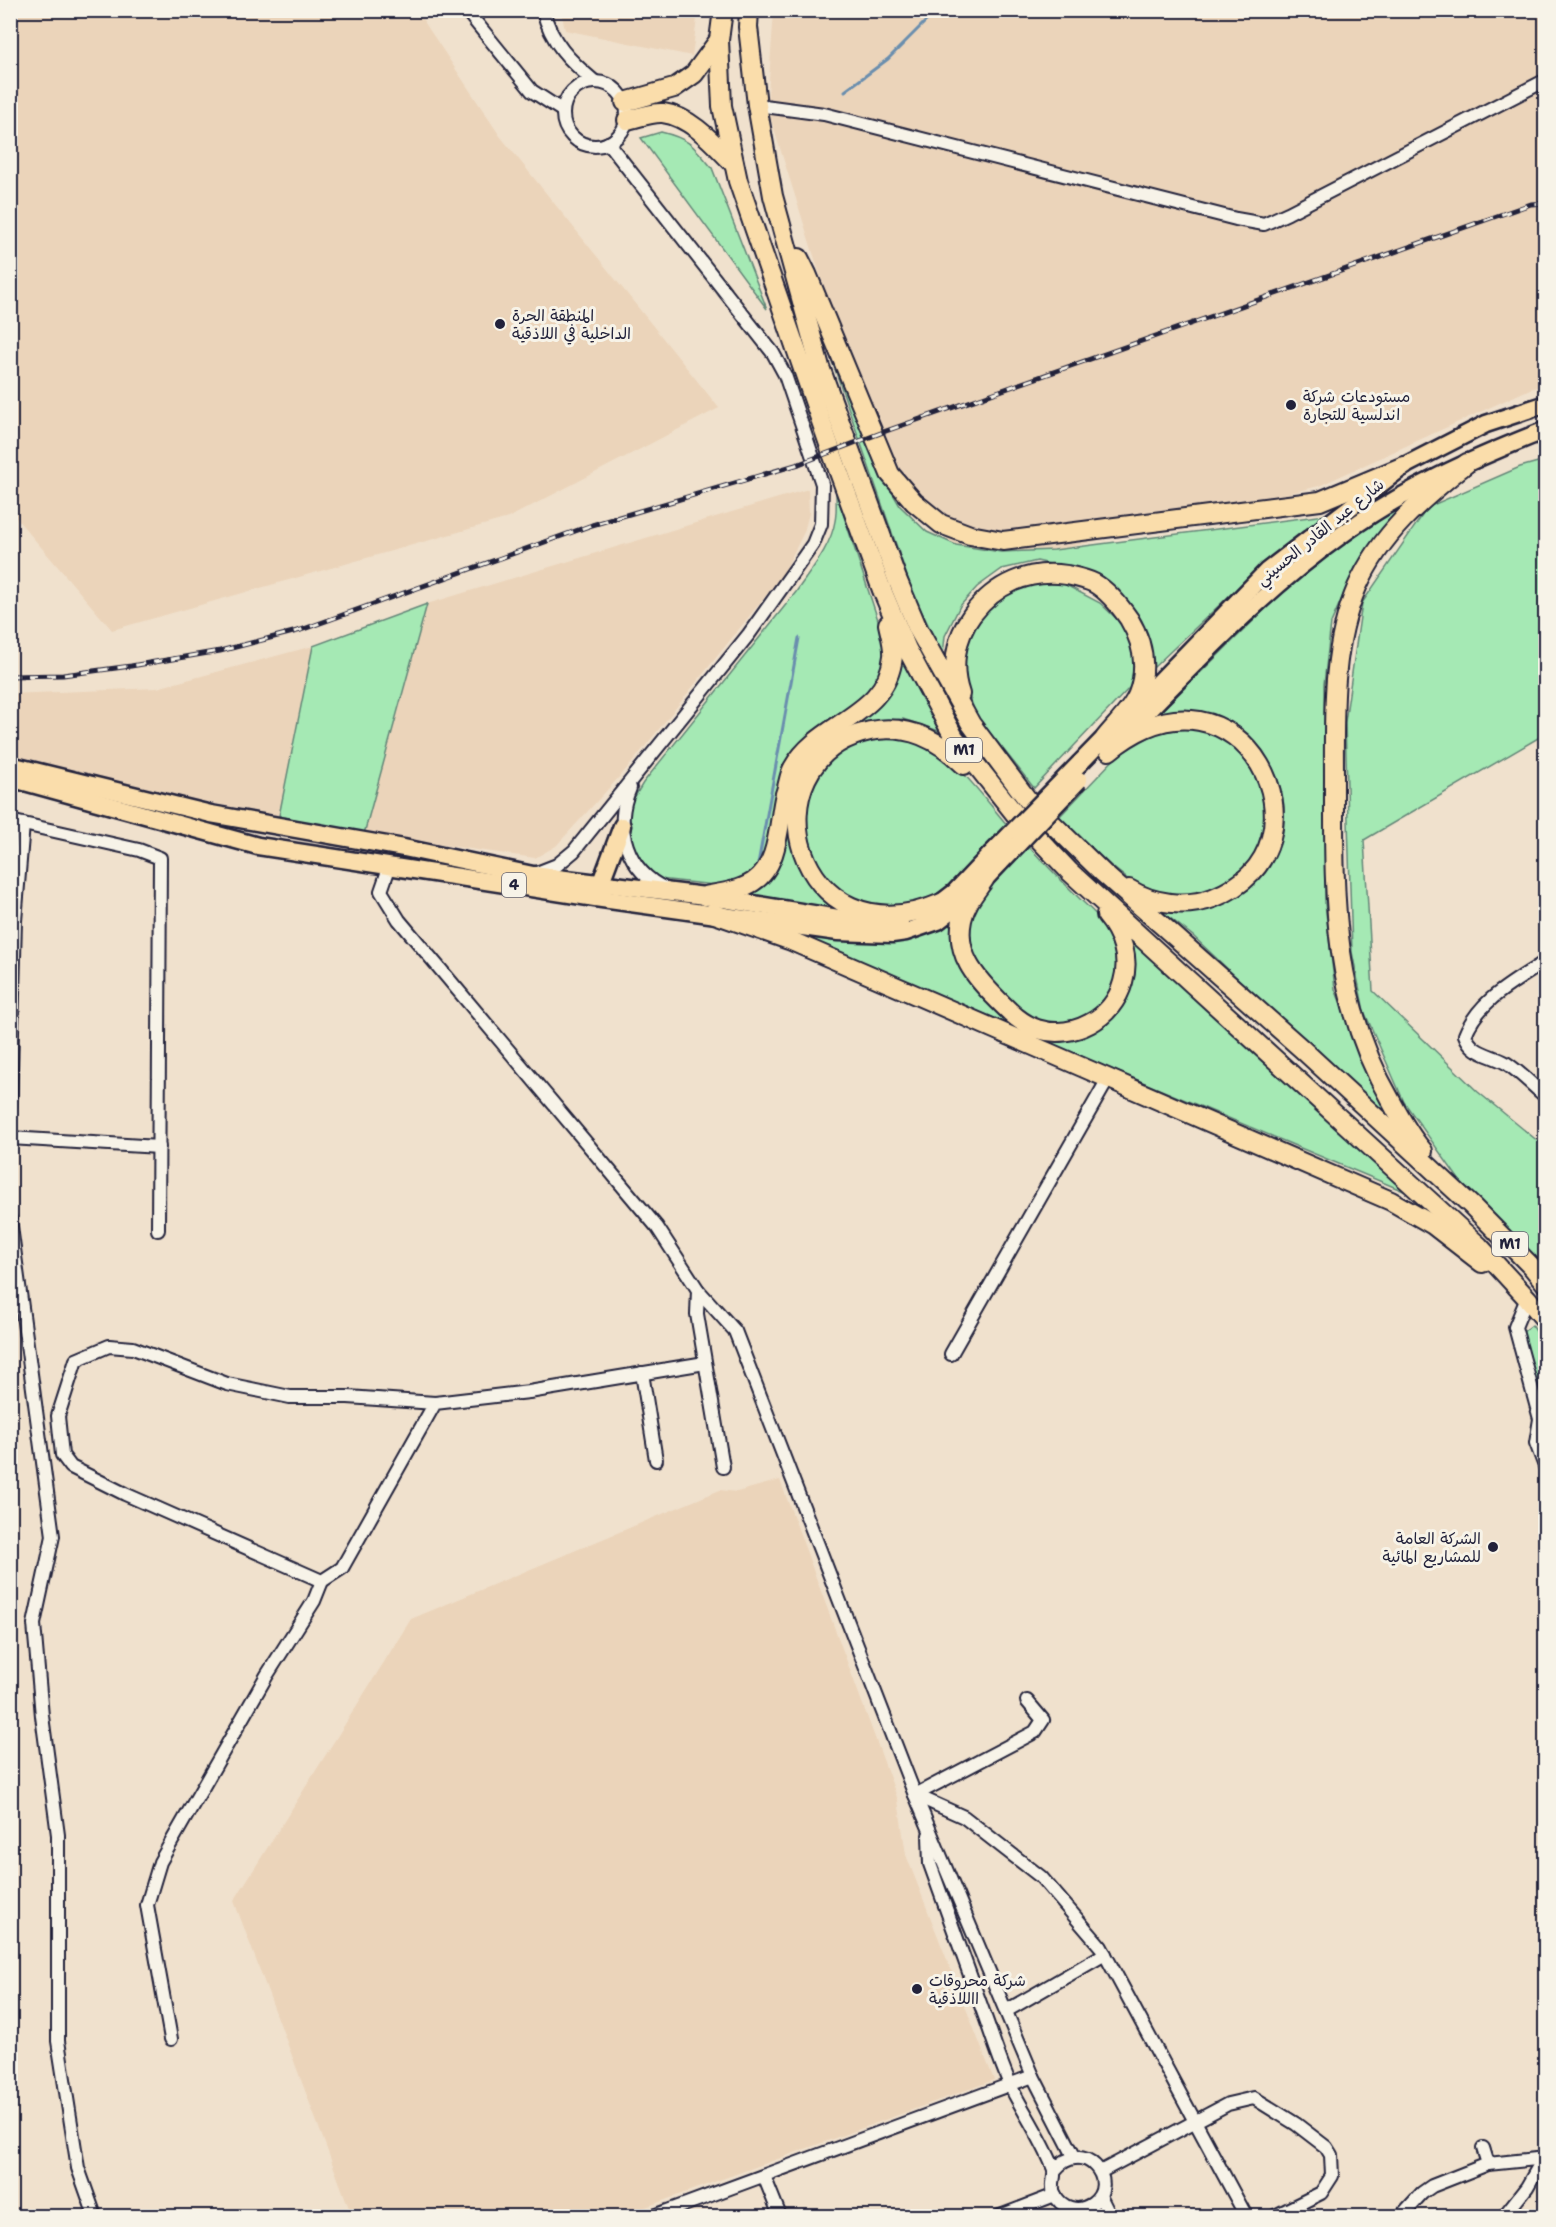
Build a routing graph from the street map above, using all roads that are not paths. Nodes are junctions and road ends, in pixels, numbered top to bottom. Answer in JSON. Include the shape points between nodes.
{"nodes":[{"id":1,"x":466,"y":10,"type":"edge"},
{"id":2,"x":543,"y":10,"type":"edge"},
{"id":3,"x":723,"y":10,"type":"edge"},
{"id":4,"x":749,"y":10,"type":"edge"},
{"id":5,"x":720,"y":40,"type":"junction"},
{"id":6,"x":1545,"y":80,"type":"edge"},
{"id":7,"x":595,"y":82,"type":"junction"},
{"id":8,"x":625,"y":102,"type":"junction"},
{"id":9,"x":757,"y":105,"type":"junction"},
{"id":10,"x":563,"y":111,"type":"junction"},
{"id":11,"x":627,"y":120,"type":"junction"},
{"id":12,"x":608,"y":143,"type":"junction"},
{"id":13,"x":734,"y":164,"type":"junction"},
{"id":14,"x":783,"y":228,"type":"junction"},
{"id":15,"x":1545,"y":404,"type":"edge"},
{"id":16,"x":1545,"y":430,"type":"edge"},
{"id":17,"x":1467,"y":463,"type":"junction"},
{"id":18,"x":1404,"y":466,"type":"junction"},
{"id":19,"x":882,"y":590,"type":"junction"},
{"id":20,"x":970,"y":724,"type":"junction"},
{"id":21,"x":1107,"y":744,"type":"junction"},
{"id":22,"x":10,"y":765,"type":"edge"},
{"id":23,"x":636,"y":773,"type":"junction"},
{"id":24,"x":10,"y":778,"type":"edge"},
{"id":25,"x":1015,"y":814,"type":"junction"},
{"id":26,"x":17,"y":823,"type":"edge"},
{"id":27,"x":622,"y":826,"type":"junction"},
{"id":28,"x":996,"y":858,"type":"junction"},
{"id":29,"x":390,"y":865,"type":"junction"},
{"id":30,"x":1070,"y":872,"type":"junction"},
{"id":31,"x":1103,"y":873,"type":"junction"},
{"id":32,"x":534,"y":875,"type":"junction"},
{"id":33,"x":984,"y":880,"type":"junction"},
{"id":34,"x":598,"y":890,"type":"junction"},
{"id":35,"x":671,"y":892,"type":"junction"},
{"id":36,"x":944,"y":902,"type":"junction"},
{"id":37,"x":709,"y":905,"type":"junction"},
{"id":38,"x":1545,"y":961,"type":"edge"},
{"id":39,"x":1108,"y":1079,"type":"junction"},
{"id":40,"x":1545,"y":1097,"type":"edge"},
{"id":41,"x":10,"y":1105,"type":"edge"},
{"id":42,"x":10,"y":1138,"type":"edge"},
{"id":43,"x":159,"y":1147,"type":"junction"},
{"id":44,"x":1472,"y":1206,"type":"junction"},
{"id":45,"x":10,"y":1219,"type":"edge"},
{"id":46,"x":158,"y":1230,"type":"dead end"},
{"id":47,"x":1545,"y":1284,"type":"edge"},
{"id":48,"x":698,"y":1290,"type":"junction"},
{"id":49,"x":1527,"y":1298,"type":"junction"},
{"id":50,"x":1545,"y":1321,"type":"edge"},
{"id":51,"x":951,"y":1354,"type":"dead end"},
{"id":52,"x":705,"y":1363,"type":"junction"},
{"id":53,"x":642,"y":1373,"type":"junction"},
{"id":54,"x":435,"y":1403,"type":"junction"},
{"id":55,"x":656,"y":1460,"type":"dead end"},
{"id":56,"x":723,"y":1467,"type":"dead end"},
{"id":57,"x":1545,"y":1469,"type":"edge"},
{"id":58,"x":322,"y":1581,"type":"junction"},
{"id":59,"x":1027,"y":1701,"type":"dead end"},
{"id":60,"x":915,"y":1795,"type":"junction"},
{"id":61,"x":929,"y":1828,"type":"junction"},
{"id":62,"x":1105,"y":1954,"type":"junction"},
{"id":63,"x":1006,"y":2011,"type":"junction"},
{"id":64,"x":171,"y":2039,"type":"dead end"},
{"id":65,"x":1033,"y":2076,"type":"junction"},
{"id":66,"x":1010,"y":2085,"type":"junction"},
{"id":67,"x":1195,"y":2122,"type":"junction"},
{"id":68,"x":1483,"y":2148,"type":"dead end"},
{"id":69,"x":1075,"y":2158,"type":"junction"},
{"id":70,"x":1544,"y":2158,"type":"edge"},
{"id":71,"x":1488,"y":2164,"type":"junction"},
{"id":72,"x":1055,"y":2170,"type":"junction"},
{"id":73,"x":1101,"y":2172,"type":"junction"},
{"id":74,"x":764,"y":2176,"type":"junction"},
{"id":75,"x":1055,"y":2195,"type":"junction"},
{"id":76,"x":1100,"y":2196,"type":"junction"},
{"id":77,"x":1081,"y":2213,"type":"edge"},
{"id":78,"x":1277,"y":2216,"type":"edge"},
{"id":79,"x":95,"y":2217,"type":"edge"},
{"id":80,"x":654,"y":2217,"type":"edge"},
{"id":81,"x":780,"y":2217,"type":"edge"},
{"id":82,"x":1000,"y":2217,"type":"edge"},
{"id":83,"x":1110,"y":2217,"type":"edge"},
{"id":84,"x":1246,"y":2217,"type":"edge"},
{"id":85,"x":1401,"y":2217,"type":"edge"},
{"id":86,"x":1504,"y":2217,"type":"edge"}],
"edges":[{"from":1,"to":10,"type":"street","via":[[532,91]]},
{"from":2,"to":7,"type":"street","via":[[546,24],[566,58]]},
{"from":3,"to":5,"type":"highway","number":"M1"},
{"from":4,"to":9,"type":"highway","number":"M1"},
{"from":5,"to":8,"type":"highway","via":[[694,74],[674,88]]},
{"from":5,"to":13,"type":"highway","number":"M1","via":[[722,106]]},
{"from":6,"to":9,"type":"street","via":[[1264,224],[824,114]]},
{"from":7,"to":8,"type":"street","via":[[613,87]]},
{"from":7,"to":10,"type":"street","via":[[577,88]]},
{"from":8,"to":11,"type":"street"},
{"from":9,"to":14,"type":"highway","number":"M1","via":[[773,196]]},
{"from":10,"to":12,"type":"street","via":[[567,128],[580,142],[599,146]]},
{"from":11,"to":12,"type":"street","via":[[617,138]]},
{"from":11,"to":13,"type":"highway","via":[[662,113],[685,121]]},
{"from":12,"to":23,"type":"street","via":[[773,353],[785,375],[822,484],[821,524],[813,544],[749,634]]},
{"from":13,"to":19,"type":"highway","number":"M1"},
{"from":14,"to":18,"type":"highway","via":[[807,274],[890,474],[914,502],[941,524],[1003,541],[1320,501]]},
{"from":14,"to":20,"type":"highway","number":"M1","via":[[820,367],[893,568],[918,629]]},
{"from":15,"to":18,"type":"main road","name":"شارع عبد القادر الحسيني","via":[[1486,424]]},
{"from":16,"to":17,"type":"main road","name":"شارع عبد القادر الحسيني"},
{"from":17,"to":21,"type":"main road","name":"شارع عبد القادر الحسيني","via":[[1404,495],[1341,535],[1248,611]]},
{"from":17,"to":44,"type":"highway","via":[[1415,505],[1393,530],[1369,565],[1349,609],[1336,667],[1334,879],[1344,976],[1368,1056],[1420,1147]]},
{"from":18,"to":21,"type":"main road","name":"شارع عبد القادر الحسيني","via":[[1267,571]]},
{"from":19,"to":25,"type":"highway","number":"M1","via":[[907,649],[954,737]]},
{"from":19,"to":37,"type":"highway","via":[[893,654],[887,680],[874,700],[808,747],[792,769],[772,856],[763,873]]},
{"from":20,"to":21,"type":"highway","via":[[955,678],[957,650],[966,622],[1005,584],[1041,573],[1059,574],[1094,583],[1110,596],[1137,633],[1142,648],[1144,665],[1138,695]]},
{"from":20,"to":31,"type":"highway","number":"M1","via":[[1027,799]]},
{"from":21,"to":28,"type":"main road","name":"شارع عبد القادر الحسيني","bridge":true},
{"from":21,"to":31,"type":"highway","via":[[1154,723],[1184,719],[1214,725],[1240,740],[1260,762],[1271,788],[1274,815],[1269,842],[1256,866],[1233,889],[1208,900],[1178,904],[1149,899]]},
{"from":22,"to":32,"type":"main road","number":"4","via":[[211,814]]},
{"from":23,"to":27,"type":"street","via":[[624,803]]},
{"from":23,"to":32,"type":"street","via":[[574,851],[557,865]]},
{"from":24,"to":29,"type":"main road","number":"4","via":[[258,846]]},
{"from":25,"to":30,"type":"highway","number":"M1"},
{"from":25,"to":36,"type":"highway","via":[[947,748],[907,731],[864,733],[838,745],[817,765],[803,790],[797,832],[803,853],[820,884],[843,903],[870,914],[914,913]]},
{"from":26,"to":41,"type":"street"},
{"from":26,"to":43,"type":"street","via":[[160,858]]},
{"from":27,"to":34,"type":"main road"},
{"from":27,"to":35,"type":"street","via":[[631,858],[655,884]]},
{"from":28,"to":33,"type":"main road","number":"4"},
{"from":28,"to":36,"type":"main road","number":"4"},
{"from":29,"to":34,"type":"main road","number":"4"},
{"from":29,"to":48,"type":"street","via":[[381,891],[399,920],[657,1227]]},
{"from":30,"to":33,"type":"highway","via":[[1117,930],[1126,962],[1123,984],[1113,1004],[1098,1019],[1068,1031],[1047,1031],[1017,1019],[971,970],[963,951],[962,919]]},
{"from":30,"to":49,"type":"highway","number":"M1","via":[[1479,1245]]},
{"from":31,"to":44,"type":"highway","number":"M1"},
{"from":32,"to":34,"type":"main road","number":"4"},
{"from":33,"to":37,"type":"main road","number":"4","via":[[938,921],[892,934],[838,932]]},
{"from":34,"to":35,"type":"main road","number":"4"},
{"from":34,"to":37,"type":"main road","number":"4"},
{"from":35,"to":37,"type":"main road","number":"4"},
{"from":36,"to":37,"type":"main road","number":"4","via":[[916,916],[875,922]]},
{"from":37,"to":39,"type":"highway"},
{"from":38,"to":40,"type":"street","via":[[1479,1010],[1465,1035],[1468,1044],[1506,1063]]},
{"from":39,"to":49,"type":"highway","via":[[1391,1201],[1433,1225]]},
{"from":39,"to":51,"type":"street"},
{"from":42,"to":43,"type":"street"},
{"from":43,"to":46,"type":"street"},
{"from":44,"to":47,"type":"highway","number":"M1"},
{"from":45,"to":79,"type":"street","via":[[53,1536],[34,1624],[58,1835],[58,2041],[78,2168]]},
{"from":48,"to":52,"type":"street","via":[[697,1314]]},
{"from":48,"to":60,"type":"street","via":[[735,1331]]},
{"from":49,"to":50,"type":"highway","number":"M1"},
{"from":49,"to":57,"type":"street","via":[[1515,1327],[1540,1419],[1536,1443]]},
{"from":52,"to":53,"type":"street"},
{"from":52,"to":56,"type":"street"},
{"from":53,"to":54,"type":"street"},
{"from":53,"to":55,"type":"street"},
{"from":54,"to":58,"type":"street","via":[[342,1568]]},
{"from":54,"to":58,"type":"street","via":[[290,1397],[227,1384],[133,1348],[109,1346],[76,1360],[58,1416],[62,1455],[71,1467]]},
{"from":58,"to":64,"type":"street","via":[[314,1601],[160,1862],[147,1905]]},
{"from":59,"to":60,"type":"street","via":[[1043,1720],[1035,1731]]},
{"from":60,"to":61,"type":"street"},
{"from":60,"to":62,"type":"street","via":[[964,1817],[1041,1877]]},
{"from":61,"to":63,"type":"street"},
{"from":61,"to":66,"type":"street","via":[[930,1864]]},
{"from":62,"to":63,"type":"street"},
{"from":62,"to":67,"type":"street"},
{"from":63,"to":65,"type":"street"},
{"from":65,"to":66,"type":"street"},
{"from":65,"to":69,"type":"street"},
{"from":66,"to":72,"type":"street"},
{"from":66,"to":74,"type":"street"},
{"from":67,"to":73,"type":"street"},
{"from":67,"to":78,"type":"street","via":[[1228,2104],[1254,2098],[1330,2151],[1332,2176],[1327,2186]]},
{"from":67,"to":84,"type":"street"},
{"from":68,"to":71,"type":"street"},
{"from":69,"to":72,"type":"street"},
{"from":69,"to":73,"type":"street","via":[[1090,2161]]},
{"from":70,"to":71,"type":"street"},
{"from":70,"to":86,"type":"street"},
{"from":71,"to":85,"type":"street","via":[[1432,2186]]},
{"from":72,"to":75,"type":"street"},
{"from":73,"to":76,"type":"street"},
{"from":74,"to":80,"type":"street"},
{"from":74,"to":81,"type":"street"},
{"from":75,"to":77,"type":"street","via":[[1065,2206]]},
{"from":75,"to":82,"type":"street"},
{"from":76,"to":77,"type":"street"},
{"from":76,"to":83,"type":"street"}]}
